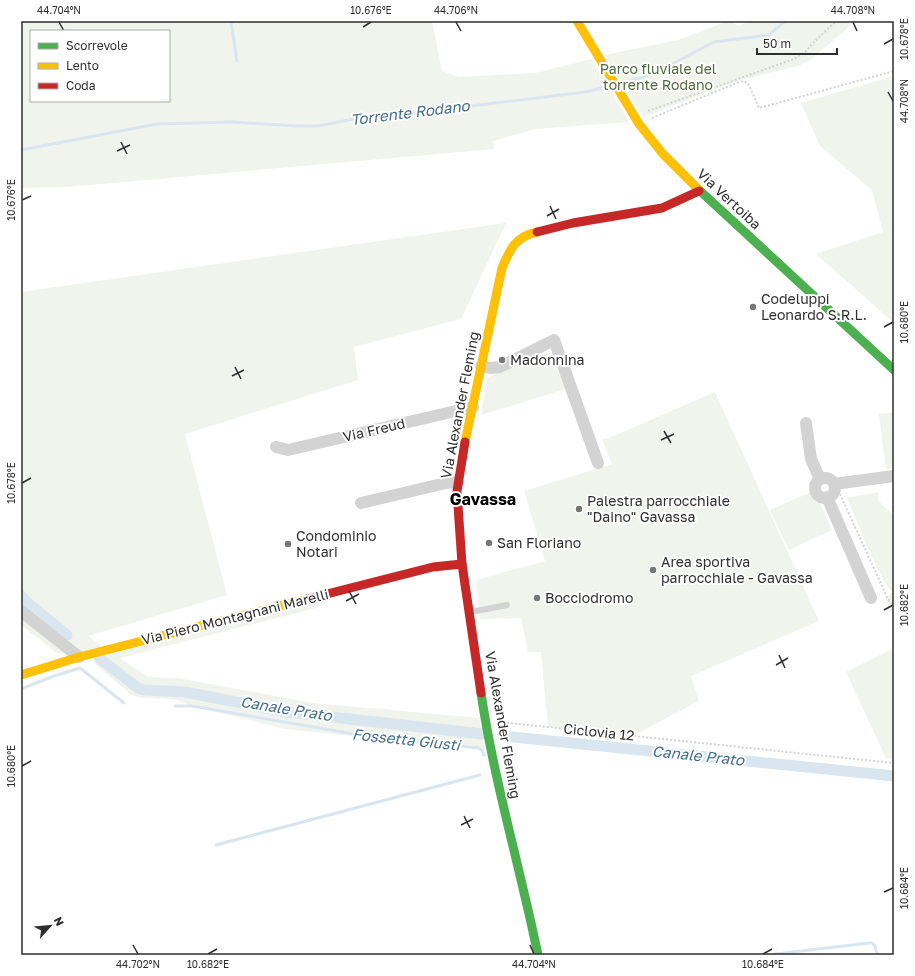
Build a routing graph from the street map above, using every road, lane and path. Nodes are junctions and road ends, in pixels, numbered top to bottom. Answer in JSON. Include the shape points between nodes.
{"nodes":[{"id":1,"x":577,"y":21,"type":"edge"},
{"id":2,"x":836,"y":21,"type":"edge"},
{"id":3,"x":894,"y":71,"type":"edge"},
{"id":4,"x":647,"y":111,"type":"dead end"},
{"id":5,"x":642,"y":122,"type":"junction"},
{"id":6,"x":699,"y":191,"type":"junction"},
{"id":7,"x":481,"y":366,"type":"junction"},
{"id":8,"x":894,"y":370,"type":"edge"},
{"id":9,"x":473,"y":407,"type":"junction"},
{"id":10,"x":806,"y":423,"type":"dead end"},
{"id":11,"x":276,"y":447,"type":"dead end"},
{"id":12,"x":598,"y":463,"type":"dead end"},
{"id":13,"x":894,"y":476,"type":"edge"},
{"id":14,"x":820,"y":479,"type":"junction"},
{"id":15,"x":458,"y":482,"type":"junction"},
{"id":16,"x":834,"y":484,"type":"junction"},
{"id":17,"x":827,"y":497,"type":"junction"},
{"id":18,"x":361,"y":503,"type":"dead end"},
{"id":19,"x":462,"y":564,"type":"junction"},
{"id":20,"x":871,"y":598,"type":"dead end"},
{"id":21,"x":507,"y":605,"type":"dead end"},
{"id":22,"x":894,"y":606,"type":"edge"},
{"id":23,"x":21,"y":611,"type":"edge"},
{"id":24,"x":469,"y":612,"type":"junction"},
{"id":25,"x":79,"y":657,"type":"junction"},
{"id":26,"x":21,"y":674,"type":"edge"},
{"id":27,"x":495,"y":722,"type":"dead end"},
{"id":28,"x":894,"y":763,"type":"edge"},
{"id":29,"x":538,"y":955,"type":"edge"}],
"edges":[{"from":1,"to":5,"type":"street","name":"Via Vertoiba"},
{"from":2,"to":4,"type":"path","via":[[805,52],[794,59]]},
{"from":3,"to":5,"type":"path","via":[[759,108],[748,85],[738,82]]},
{"from":5,"to":6,"type":"street","name":"Via Vertoiba","via":[[663,154]]},
{"from":6,"to":7,"type":"street","name":"Via Alexander Fleming","via":[[662,208],[548,228],[520,239],[508,254],[502,268]]},
{"from":6,"to":8,"type":"street","name":"Via Vertoiba"},
{"from":7,"to":9,"type":"street","name":"Via Alexander Fleming"},
{"from":7,"to":12,"type":"street","via":[[500,367],[554,340]]},
{"from":9,"to":11,"type":"street","name":"Via Freud","via":[[288,450]]},
{"from":9,"to":15,"type":"street","name":"Via Alexander Fleming"},
{"from":10,"to":14,"type":"street","via":[[811,459]]},
{"from":13,"to":16,"type":"street"},
{"from":14,"to":16,"type":"street","via":[[827,478]]},
{"from":14,"to":17,"type":"street","via":[[816,483],[816,492],[821,497]]},
{"from":15,"to":18,"type":"street"},
{"from":15,"to":19,"type":"street","name":"Via Alexander Fleming"},
{"from":16,"to":17,"type":"street","via":[[834,491]]},
{"from":16,"to":22,"type":"path","via":[[888,599]]},
{"from":17,"to":20,"type":"street"},
{"from":19,"to":24,"type":"street","name":"Via Alexander Fleming"},
{"from":19,"to":25,"type":"street","name":"Via Piero Montagnani Marelli","via":[[433,567]]},
{"from":21,"to":24,"type":"lane"},
{"from":23,"to":25,"type":"street"},
{"from":24,"to":29,"type":"street","name":"Via Alexander Fleming","via":[[496,775]]},
{"from":25,"to":26,"type":"street","name":"Via Piero Montagnani Marelli"},
{"from":27,"to":28,"type":"path","name":"Ciclovia 12"}]}
